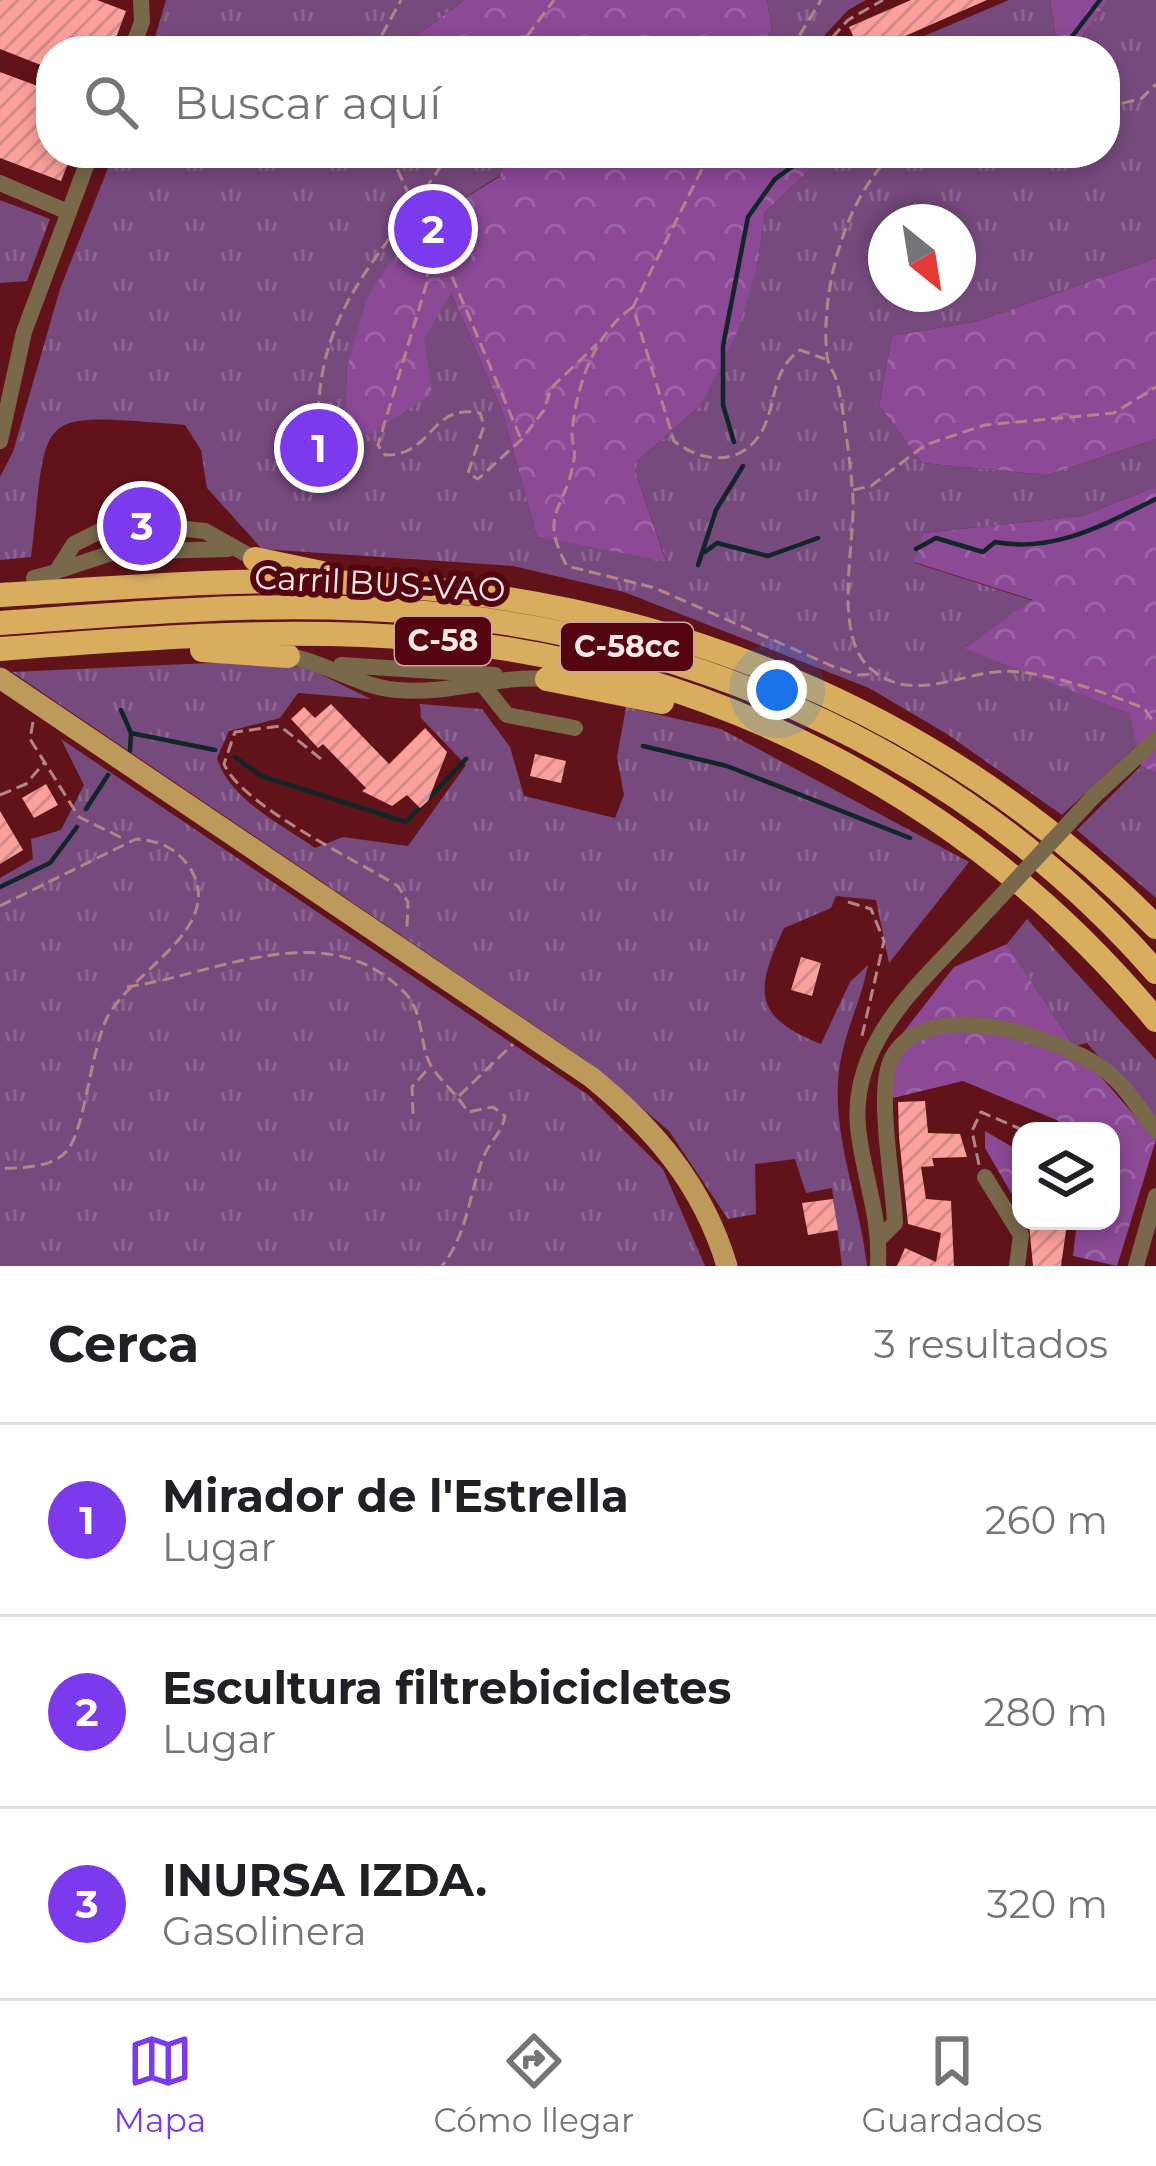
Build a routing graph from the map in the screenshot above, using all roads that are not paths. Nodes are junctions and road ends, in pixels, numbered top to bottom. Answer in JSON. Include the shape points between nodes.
{"nodes":[{"id":1,"x":141,"y":0,"type":"edge"},
{"id":2,"x":137,"y":36,"type":"edge"},
{"id":3,"x":85,"y":168,"type":"edge"},
{"id":4,"x":0,"y":183,"type":"edge"},
{"id":5,"x":68,"y":212,"type":"junction"},
{"id":6,"x":0,"y":441,"type":"edge"},
{"id":7,"x":245,"y":554,"type":"joint"},
{"id":8,"x":45,"y":575,"type":"joint"},
{"id":9,"x":0,"y":580,"type":"edge"},
{"id":10,"x":353,"y":583,"type":"junction"},
{"id":11,"x":0,"y":596,"type":"edge"},
{"id":12,"x":0,"y":623,"type":"edge"},
{"id":13,"x":86,"y":643,"type":"junction"},
{"id":14,"x":3,"y":649,"type":"edge"},
{"id":15,"x":299,"y":657,"type":"junction"},
{"id":16,"x":506,"y":676,"type":"junction"},
{"id":17,"x":0,"y":678,"type":"edge"},
{"id":18,"x":547,"y":679,"type":"joint"},
{"id":19,"x":483,"y":685,"type":"junction"},
{"id":20,"x":574,"y":728,"type":"dead end"},
{"id":21,"x":787,"y":733,"type":"junction"},
{"id":22,"x":1156,"y":740,"type":"edge"},
{"id":23,"x":1156,"y":927,"type":"edge"},
{"id":24,"x":1156,"y":973,"type":"edge"},
{"id":25,"x":1156,"y":1020,"type":"edge"},
{"id":26,"x":1156,"y":1131,"type":"edge"},
{"id":27,"x":985,"y":1178,"type":"road end"},
{"id":28,"x":1156,"y":1196,"type":"edge"},
{"id":29,"x":880,"y":1238,"type":"junction"},
{"id":30,"x":727,"y":1266,"type":"edge"},
{"id":31,"x":878,"y":1266,"type":"edge"},
{"id":32,"x":1017,"y":1266,"type":"edge"},
{"id":33,"x":1136,"y":1266,"type":"edge"}],
"edges":[{"from":1,"to":2,"type":"street"},
{"from":3,"to":5,"type":"street"},
{"from":4,"to":5,"type":"street"},
{"from":5,"to":6,"type":"street","via":[[24,332]]},
{"from":7,"to":8,"type":"street","via":[[178,525],[100,531],[74,544]]},
{"from":7,"to":10,"type":"highway"},
{"from":8,"to":9,"type":"highway"},
{"from":10,"to":11,"type":"highway","number":"C-58"},
{"from":10,"to":23,"type":"highway","number":"C-58","via":[[542,603],[768,666],[951,758],[1087,861]]},
{"from":12,"to":24,"type":"highway","name":"Carril BUS-VAO","number":"C-58cc","via":[[242,608],[422,612],[652,654],[782,700],[955,793],[1054,871]]},
{"from":13,"to":14,"type":"highway","number":"C-58"},
{"from":13,"to":15,"type":"highway"},
{"from":13,"to":21,"type":"highway","number":"C-58","via":[[255,634],[460,643],[626,674]]},
{"from":15,"to":16,"type":"street","via":[[358,669]]},
{"from":15,"to":19,"type":"street","via":[[390,690]]},
{"from":16,"to":18,"type":"street"},
{"from":16,"to":19,"type":"street"},
{"from":17,"to":30,"type":"main road","via":[[630,1109],[697,1192]]},
{"from":18,"to":21,"type":"highway"},
{"from":19,"to":20,"type":"street","via":[[507,715]]},
{"from":21,"to":25,"type":"highway","number":"C-58","via":[[905,797],[989,856],[1066,923]]},
{"from":22,"to":29,"type":"street","bridge":true,"via":[[976,923],[867,1055],[858,1126]]},
{"from":26,"to":29,"type":"street","via":[[1104,1068],[1041,1037],[942,1022],[913,1034],[892,1059],[895,1223]]},
{"from":27,"to":32,"type":"street","via":[[1021,1235]]},
{"from":28,"to":33,"type":"street"},
{"from":29,"to":31,"type":"street"}]}
